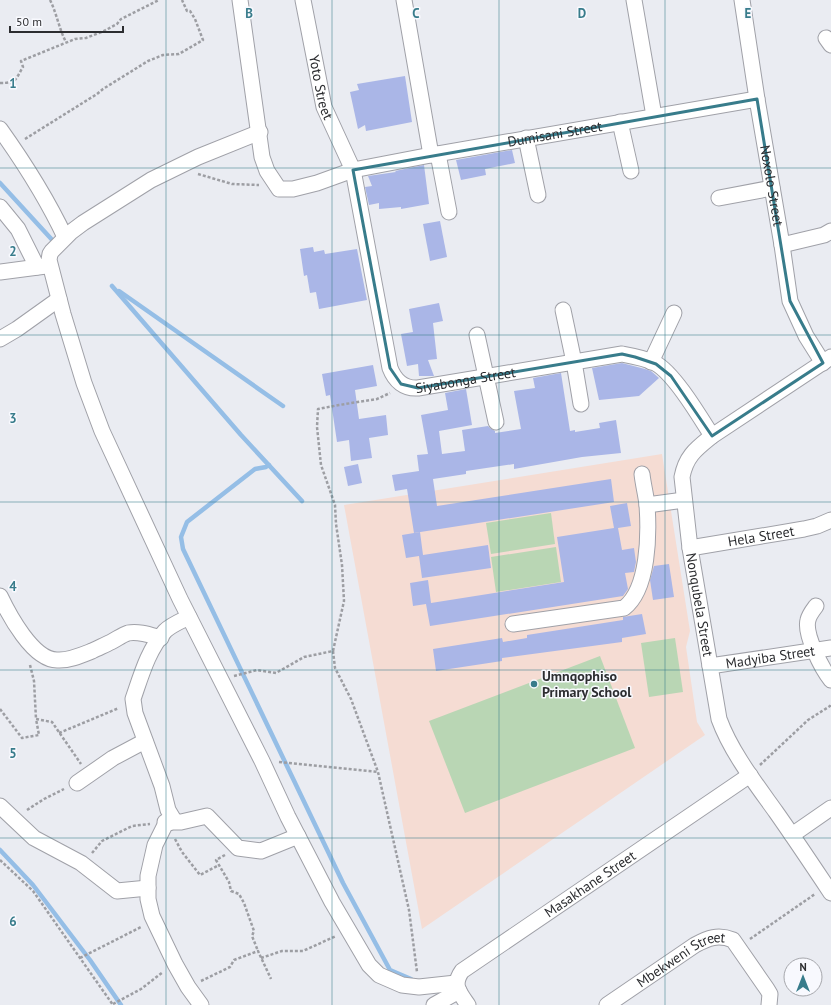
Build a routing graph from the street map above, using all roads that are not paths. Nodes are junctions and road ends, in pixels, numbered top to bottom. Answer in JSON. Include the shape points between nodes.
{"nodes":[{"id":1,"x":240,"y":0,"type":"edge"},
{"id":2,"x":303,"y":0,"type":"edge"},
{"id":3,"x":404,"y":0,"type":"edge"},
{"id":4,"x":634,"y":0,"type":"edge"},
{"id":5,"x":742,"y":0,"type":"edge"},
{"id":6,"x":757,"y":99,"type":"junction"},
{"id":7,"x":654,"y":116,"type":"junction"},
{"id":8,"x":620,"y":122,"type":"junction"},
{"id":9,"x":0,"y":130,"type":"edge"},
{"id":10,"x":260,"y":132,"type":"junction"},
{"id":11,"x":526,"y":138,"type":"junction"},
{"id":12,"x":434,"y":154,"type":"junction"},
{"id":13,"x":353,"y":170,"type":"junction"},
{"id":14,"x":631,"y":171,"type":"dead end"},
{"id":15,"x":772,"y":188,"type":"junction"},
{"id":16,"x":538,"y":195,"type":"dead end"},
{"id":17,"x":719,"y":198,"type":"dead end"},
{"id":18,"x":0,"y":207,"type":"edge"},
{"id":19,"x":449,"y":212,"type":"dead end"},
{"id":20,"x":831,"y":231,"type":"edge"},
{"id":21,"x":65,"y":237,"type":"junction"},
{"id":22,"x":782,"y":245,"type":"junction"},
{"id":23,"x":44,"y":266,"type":"junction"},
{"id":24,"x":0,"y":272,"type":"edge"},
{"id":25,"x":59,"y":299,"type":"junction"},
{"id":26,"x":562,"y":310,"type":"dead end"},
{"id":27,"x":674,"y":313,"type":"dead end"},
{"id":28,"x":477,"y":335,"type":"dead end"},
{"id":29,"x":0,"y":339,"type":"edge"},
{"id":30,"x":827,"y":360,"type":"edge"},
{"id":31,"x":574,"y":362,"type":"junction"},
{"id":32,"x":651,"y":362,"type":"junction"},
{"id":33,"x":486,"y":377,"type":"junction"},
{"id":34,"x":581,"y":404,"type":"dead end"},
{"id":35,"x":496,"y":422,"type":"dead end"},
{"id":36,"x":712,"y":436,"type":"junction"},
{"id":37,"x":642,"y":474,"type":"dead end"},
{"id":38,"x":684,"y":500,"type":"junction"},
{"id":39,"x":647,"y":505,"type":"junction"},
{"id":40,"x":831,"y":520,"type":"edge"},
{"id":41,"x":690,"y":548,"type":"junction"},
{"id":42,"x":0,"y":596,"type":"edge"},
{"id":43,"x":816,"y":606,"type":"dead end"},
{"id":44,"x":189,"y":617,"type":"junction"},
{"id":45,"x":513,"y":624,"type":"dead end"},
{"id":46,"x":160,"y":638,"type":"junction"},
{"id":47,"x":831,"y":648,"type":"edge"},
{"id":48,"x":814,"y":650,"type":"junction"},
{"id":49,"x":710,"y":666,"type":"junction"},
{"id":50,"x":831,"y":680,"type":"edge"},
{"id":51,"x":146,"y":741,"type":"junction"},
{"id":52,"x":750,"y":775,"type":"junction"},
{"id":53,"x":83,"y":779,"type":"road end"},
{"id":54,"x":0,"y":806,"type":"edge"},
{"id":55,"x":831,"y":808,"type":"edge"},
{"id":56,"x":167,"y":823,"type":"junction"},
{"id":57,"x":792,"y":835,"type":"junction"},
{"id":58,"x":298,"y":836,"type":"junction"},
{"id":59,"x":148,"y":888,"type":"junction"},
{"id":60,"x":829,"y":890,"type":"edge"},
{"id":61,"x":457,"y":987,"type":"junction"},
{"id":62,"x":201,"y":1005,"type":"edge"},
{"id":63,"x":434,"y":1005,"type":"edge"},
{"id":64,"x":468,"y":1005,"type":"edge"},
{"id":65,"x":607,"y":1005,"type":"edge"},
{"id":66,"x":769,"y":1005,"type":"edge"}],
"edges":[{"from":1,"to":10,"type":"street"},
{"from":2,"to":13,"type":"street","name":"Yoto Street","via":[[324,107]]},
{"from":3,"to":12,"type":"street"},
{"from":4,"to":7,"type":"street"},
{"from":5,"to":6,"type":"street","name":"Noxolo Street"},
{"from":6,"to":7,"type":"street","name":"Dumisani Street"},
{"from":6,"to":15,"type":"street","name":"Noxolo Street"},
{"from":7,"to":8,"type":"street","name":"Dumisani Street"},
{"from":8,"to":11,"type":"street","name":"Dumisani Street"},
{"from":8,"to":14,"type":"street"},
{"from":9,"to":21,"type":"street","via":[[50,206]]},
{"from":10,"to":13,"type":"street","name":"Dumisani Street","via":[[262,157],[267,171],[279,189],[293,189],[317,183]]},
{"from":10,"to":21,"type":"street","via":[[198,157],[151,180],[83,222]]},
{"from":11,"to":12,"type":"street","name":"Dumisani Street"},
{"from":11,"to":16,"type":"street"},
{"from":12,"to":13,"type":"street","name":"Dumisani Street"},
{"from":12,"to":19,"type":"street"},
{"from":13,"to":33,"type":"street","name":"Siyabonga Street","via":[[392,375],[401,384],[413,388]]},
{"from":15,"to":17,"type":"street"},
{"from":15,"to":22,"type":"street","name":"Noxolo Street"},
{"from":18,"to":23,"type":"street"},
{"from":20,"to":22,"type":"street"},
{"from":21,"to":23,"type":"street","via":[[50,254]]},
{"from":22,"to":30,"type":"street","name":"Noxolo Street","via":[[790,301],[806,336]]},
{"from":23,"to":24,"type":"street"},
{"from":23,"to":25,"type":"street"},
{"from":25,"to":29,"type":"street"},
{"from":25,"to":44,"type":"street","via":[[84,383],[102,430]]},
{"from":26,"to":31,"type":"street"},
{"from":27,"to":32,"type":"street"},
{"from":28,"to":33,"type":"street"},
{"from":30,"to":36,"type":"street","name":"Nonqubela Street"},
{"from":31,"to":32,"type":"street","name":"Siyabonga Street","via":[[622,354]]},
{"from":31,"to":33,"type":"street","name":"Siyabonga Street"},
{"from":31,"to":34,"type":"street"},
{"from":32,"to":36,"type":"street","name":"Siyabonga Street","via":[[671,376]]},
{"from":33,"to":35,"type":"street"},
{"from":36,"to":38,"type":"street","name":"Nonqubela Street","via":[[697,448],[684,466]]},
{"from":37,"to":39,"type":"street"},
{"from":38,"to":39,"type":"street"},
{"from":38,"to":41,"type":"street","name":"Nonqubela Street"},
{"from":39,"to":45,"type":"street","via":[[647,549],[644,567],[630,604],[624,608]]},
{"from":40,"to":41,"type":"street","name":"Hela Street","via":[[804,529]]},
{"from":41,"to":49,"type":"street","name":"Nonqubela Street"},
{"from":42,"to":46,"type":"street","via":[[18,628],[32,646],[48,659],[73,658],[129,633],[144,633]]},
{"from":43,"to":48,"type":"street","via":[[807,626]]},
{"from":44,"to":46,"type":"street","via":[[165,631]]},
{"from":44,"to":58,"type":"street"},
{"from":46,"to":51,"type":"street","via":[[144,666],[133,699],[135,713]]},
{"from":47,"to":48,"type":"street","name":"Madyiba Street"},
{"from":48,"to":49,"type":"street","name":"Madyiba Street"},
{"from":48,"to":50,"type":"street"},
{"from":49,"to":52,"type":"street","name":"Nonqubela Street","via":[[722,728]]},
{"from":51,"to":53,"type":"street","via":[[113,758]]},
{"from":51,"to":56,"type":"street","via":[[168,810],[174,820]]},
{"from":52,"to":57,"type":"street","name":"Nonqubela Street"},
{"from":52,"to":61,"type":"street","name":"Masakhane Street","via":[[462,971],[457,977]]},
{"from":54,"to":59,"type":"street","via":[[34,838],[81,863],[117,891]]},
{"from":55,"to":57,"type":"street"},
{"from":56,"to":58,"type":"street","via":[[207,816],[238,848],[261,851]]},
{"from":56,"to":59,"type":"street","via":[[155,845]]},
{"from":57,"to":60,"type":"street","name":"Nonqubela Street"},
{"from":58,"to":61,"type":"street","via":[[368,965],[378,975],[402,985]]},
{"from":59,"to":62,"type":"street","via":[[152,916],[175,964]]},
{"from":61,"to":63,"type":"street"},
{"from":61,"to":64,"type":"street"},
{"from":65,"to":66,"type":"street","name":"Mbekweni Street","via":[[695,945],[717,936],[733,940],[770,994]]}]}
